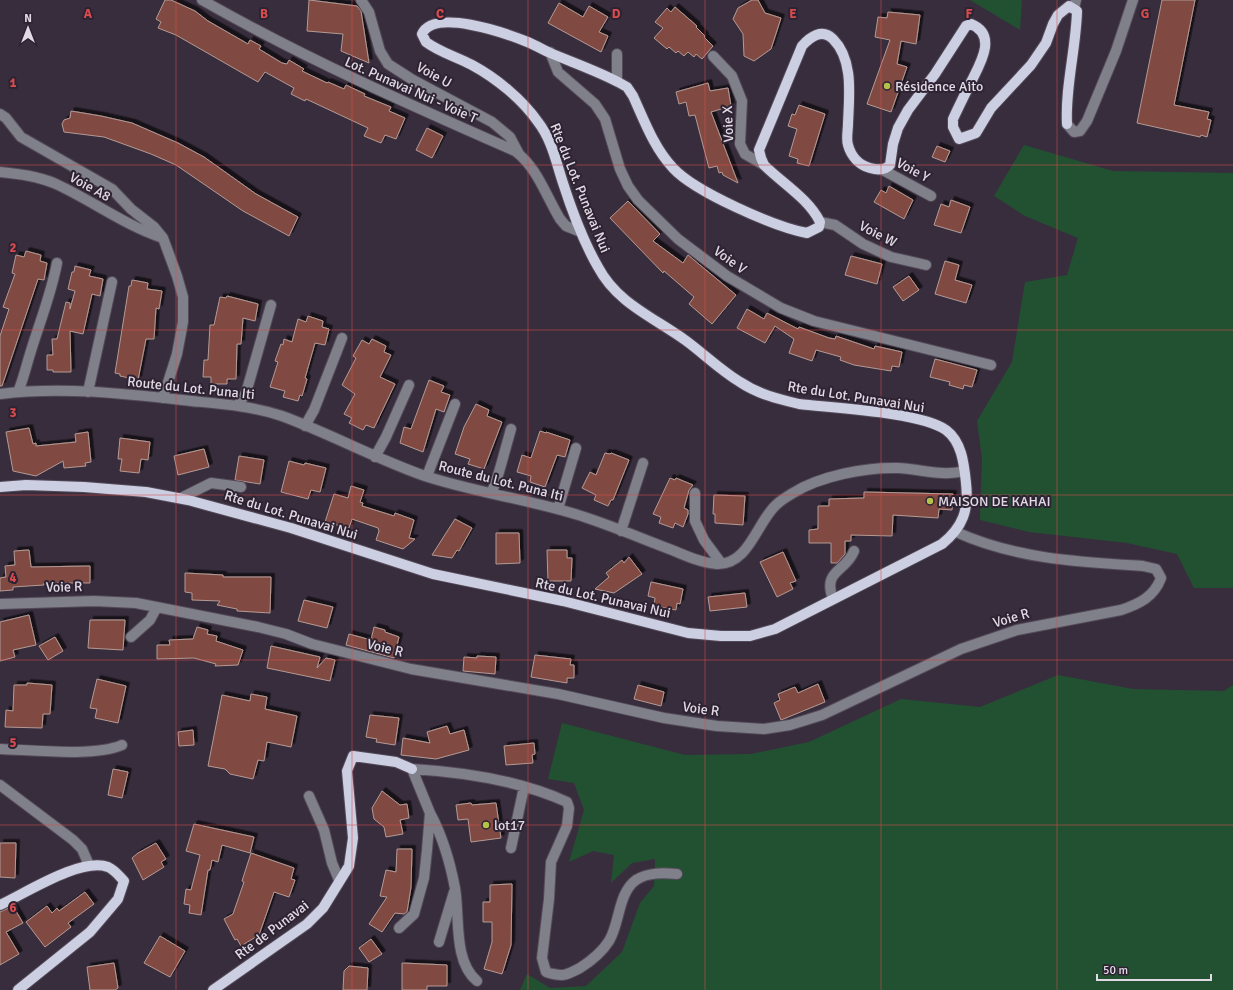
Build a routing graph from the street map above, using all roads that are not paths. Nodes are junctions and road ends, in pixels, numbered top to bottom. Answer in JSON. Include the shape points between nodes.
{"nodes":[{"id":1,"x":202,"y":0,"type":"edge"},
{"id":2,"x":361,"y":0,"type":"edge"},
{"id":3,"x":1133,"y":0,"type":"edge"},
{"id":4,"x":1075,"y":4,"type":"edge"},
{"id":5,"x":550,"y":52,"type":"junction"},
{"id":6,"x":617,"y":54,"type":"dead end"},
{"id":7,"x":713,"y":56,"type":"dead end"},
{"id":8,"x":617,"y":81,"type":"junction"},
{"id":9,"x":0,"y":114,"type":"edge"},
{"id":10,"x":1067,"y":124,"type":"joint"},
{"id":11,"x":520,"y":154,"type":"junction"},
{"id":12,"x":764,"y":165,"type":"junction"},
{"id":13,"x":881,"y":169,"type":"junction"},
{"id":14,"x":0,"y":172,"type":"edge"},
{"id":15,"x":931,"y":196,"type":"dead end"},
{"id":16,"x":820,"y":222,"type":"junction"},
{"id":17,"x":581,"y":232,"type":"junction"},
{"id":18,"x":163,"y":238,"type":"junction"},
{"id":19,"x":57,"y":263,"type":"dead end"},
{"id":20,"x":926,"y":265,"type":"dead end"},
{"id":21,"x":112,"y":282,"type":"dead end"},
{"id":22,"x":271,"y":305,"type":"dead end"},
{"id":23,"x":342,"y":338,"type":"dead end"},
{"id":24,"x":990,"y":365,"type":"dead end"},
{"id":25,"x":408,"y":385,"type":"dead end"},
{"id":26,"x":18,"y":392,"type":"junction"},
{"id":27,"x":88,"y":392,"type":"junction"},
{"id":28,"x":0,"y":394,"type":"edge"},
{"id":29,"x":162,"y":398,"type":"junction"},
{"id":30,"x":455,"y":404,"type":"dead end"},
{"id":31,"x":238,"y":405,"type":"junction"},
{"id":32,"x":305,"y":426,"type":"junction"},
{"id":33,"x":511,"y":429,"type":"dead end"},
{"id":34,"x":576,"y":448,"type":"dead end"},
{"id":35,"x":374,"y":457,"type":"junction"},
{"id":36,"x":644,"y":463,"type":"dead end"},
{"id":37,"x":964,"y":471,"type":"junction"},
{"id":38,"x":427,"y":476,"type":"junction"},
{"id":39,"x":0,"y":487,"type":"edge"},
{"id":40,"x":241,"y":487,"type":"dead end"},
{"id":41,"x":492,"y":492,"type":"junction"},
{"id":42,"x":695,"y":492,"type":"dead end"},
{"id":43,"x":181,"y":498,"type":"junction"},
{"id":44,"x":558,"y":509,"type":"junction"},
{"id":45,"x":621,"y":531,"type":"junction"},
{"id":46,"x":956,"y":532,"type":"junction"},
{"id":47,"x":854,"y":551,"type":"dead end"},
{"id":48,"x":721,"y":563,"type":"junction"},
{"id":49,"x":832,"y":599,"type":"junction"},
{"id":50,"x":0,"y":604,"type":"edge"},
{"id":51,"x":157,"y":607,"type":"junction"},
{"id":52,"x":131,"y":637,"type":"dead end"},
{"id":53,"x":122,"y":745,"type":"dead end"},
{"id":54,"x":0,"y":749,"type":"edge"},
{"id":55,"x":412,"y":769,"type":"junction"},
{"id":56,"x":0,"y":785,"type":"edge"},
{"id":57,"x":524,"y":787,"type":"junction"},
{"id":58,"x":309,"y":796,"type":"dead end"},
{"id":59,"x":430,"y":814,"type":"junction"},
{"id":60,"x":511,"y":848,"type":"dead end"},
{"id":61,"x":89,"y":865,"type":"junction"},
{"id":62,"x":678,"y":874,"type":"dead end"},
{"id":63,"x":339,"y":880,"type":"junction"},
{"id":64,"x":455,"y":888,"type":"junction"},
{"id":65,"x":0,"y":905,"type":"edge"},
{"id":66,"x":399,"y":928,"type":"dead end"},
{"id":67,"x":439,"y":942,"type":"dead end"},
{"id":68,"x":477,"y":981,"type":"dead end"},
{"id":69,"x":18,"y":990,"type":"edge"},
{"id":70,"x":213,"y":990,"type":"edge"}],
"edges":[{"from":1,"to":11,"type":"street","name":"Lot. Punavai Nui - Voie T","via":[[363,84]]},
{"from":2,"to":11,"type":"street","name":"Voie U","via":[[370,12],[380,51],[388,64],[492,122],[510,137]]},
{"from":3,"to":10,"type":"street","via":[[1116,51],[1087,121],[1080,131],[1074,132]]},
{"from":4,"to":10,"type":"main road","via":[[1076,32],[1066,108]]},
{"from":4,"to":13,"type":"main road","via":[[1058,15],[1046,43],[1031,65],[991,108],[976,133],[959,139],[953,127],[953,119],[986,49],[980,30],[970,24],[966,26],[908,110],[895,139],[890,165]]},
{"from":5,"to":8,"type":"main road","name":"Rte du Lot. Punavai Nui"},
{"from":5,"to":17,"type":"main road","name":"Rte du Lot. Punavai Nui","via":[[527,41],[477,26],[440,22],[430,26],[422,34],[432,47],[473,66],[506,89],[538,121],[556,158]]},
{"from":5,"to":24,"type":"street","name":"Voie V","via":[[558,72],[595,104],[605,119],[620,169],[638,200],[678,239],[727,276],[781,308],[814,321]]},
{"from":6,"to":8,"type":"street"},
{"from":7,"to":12,"type":"street","name":"Voie X","via":[[732,76],[742,101],[740,144],[744,154]]},
{"from":8,"to":16,"type":"main road","name":"Rte du Lot. Punavai Nui","via":[[627,87],[633,96],[662,154],[686,180],[734,206],[799,231],[807,233],[819,227]]},
{"from":9,"to":18,"type":"street","name":"Voie A8","via":[[21,137],[112,190]]},
{"from":11,"to":17,"type":"street","name":"Lot. Punavai Nui - Voie T","via":[[532,168],[560,219],[566,226]]},
{"from":12,"to":13,"type":"main road","via":[[760,150],[802,46],[809,38],[823,34],[836,42],[848,70],[850,90],[847,144],[852,156],[868,168]]},
{"from":12,"to":16,"type":"main road","via":[[810,207]]},
{"from":13,"to":15,"type":"street","name":"Voie Y"},
{"from":14,"to":18,"type":"street","name":"Voie A8","via":[[27,174],[55,184],[139,230]]},
{"from":16,"to":20,"type":"street","name":"Voie W","via":[[835,225],[863,244],[891,257]]},
{"from":17,"to":37,"type":"main road","name":"Rte du Lot. Punavai Nui","via":[[598,267],[617,294],[630,306],[686,340],[739,382],[755,391],[799,404],[898,416],[929,423],[946,430],[959,446]]},
{"from":18,"to":29,"type":"street","name":"Voie A8","via":[[178,276],[183,303],[183,322],[177,354]]},
{"from":19,"to":26,"type":"street","via":[[52,290]]},
{"from":21,"to":27,"type":"street"},
{"from":22,"to":31,"type":"street","via":[[246,393]]},
{"from":23,"to":32,"type":"street","via":[[314,410]]},
{"from":25,"to":35,"type":"street","via":[[386,437]]},
{"from":26,"to":27,"type":"street","name":"Route du Lot. Puna Iti"},
{"from":26,"to":28,"type":"street","name":"Route du Lot. Puna Iti"},
{"from":27,"to":29,"type":"street","name":"Route du Lot. Puna Iti"},
{"from":29,"to":31,"type":"street","name":"Route du Lot. Puna Iti"},
{"from":30,"to":38,"type":"street"},
{"from":31,"to":32,"type":"street","name":"Route du Lot. Puna Iti","via":[[277,415]]},
{"from":32,"to":35,"type":"street","name":"Route du Lot. Puna Iti"},
{"from":33,"to":41,"type":"street"},
{"from":34,"to":44,"type":"street"},
{"from":35,"to":38,"type":"street","name":"Route du Lot. Puna Iti"},
{"from":36,"to":45,"type":"street"},
{"from":37,"to":46,"type":"main road","name":"Rte du Lot. Punavai Nui","via":[[967,492],[962,519]]},
{"from":37,"to":48,"type":"street","via":[[953,474],[897,468],[817,481],[775,505],[741,555]]},
{"from":38,"to":41,"type":"street","name":"Route du Lot. Puna Iti"},
{"from":39,"to":43,"type":"main road","name":"Rte du Lot. Punavai Nui","via":[[84,487],[146,492]]},
{"from":40,"to":43,"type":"street","via":[[210,483]]},
{"from":41,"to":44,"type":"street","name":"Route du Lot. Puna Iti"},
{"from":42,"to":48,"type":"street","via":[[695,521],[704,540]]},
{"from":43,"to":49,"type":"main road","name":"Rte du Lot. Punavai Nui","via":[[291,528],[428,573],[563,601],[688,633],[738,637],[762,634]]},
{"from":44,"to":45,"type":"street","name":"Route du Lot. Puna Iti"},
{"from":45,"to":48,"type":"street","name":"Route du Lot. Puna Iti","via":[[696,559]]},
{"from":46,"to":49,"type":"main road","name":"Rte du Lot. Punavai Nui","via":[[942,544]]},
{"from":46,"to":51,"type":"street","name":"Voie R","via":[[981,543],[1038,558],[1143,566],[1156,569],[1161,578],[1150,596],[1133,606],[1017,630],[961,650],[822,715],[790,725],[764,729],[716,726],[664,718],[558,694],[411,669],[312,644],[258,627]]},
{"from":47,"to":49,"type":"street","via":[[852,557],[831,579],[828,588]]},
{"from":50,"to":51,"type":"street","name":"Voie R","via":[[94,601]]},
{"from":51,"to":52,"type":"street","via":[[150,620]]},
{"from":53,"to":54,"type":"street","via":[[114,749],[85,751]]},
{"from":55,"to":57,"type":"street","via":[[450,773]]},
{"from":55,"to":59,"type":"street"},
{"from":55,"to":63,"type":"main road","name":"Rte de Punavai","via":[[396,762],[353,756],[347,772],[353,838],[349,866]]},
{"from":56,"to":61,"type":"street","via":[[73,840],[82,849]]},
{"from":57,"to":60,"type":"street"},
{"from":57,"to":62,"type":"street","via":[[567,802],[569,808],[566,826],[551,862],[542,958],[546,972],[566,975],[593,959],[609,940],[628,890],[636,880],[651,874]]},
{"from":58,"to":63,"type":"street","via":[[324,830]]},
{"from":59,"to":64,"type":"street","via":[[442,835]]},
{"from":59,"to":66,"type":"street","via":[[424,878],[414,914]]},
{"from":61,"to":65,"type":"main road","via":[[68,870]]},
{"from":61,"to":69,"type":"main road","via":[[107,866],[124,881],[118,900],[90,932]]},
{"from":63,"to":70,"type":"main road","name":"Rte de Punavai","via":[[323,908],[307,924]]},
{"from":64,"to":67,"type":"street"},
{"from":64,"to":68,"type":"street","via":[[462,956],[470,975]]}]}
